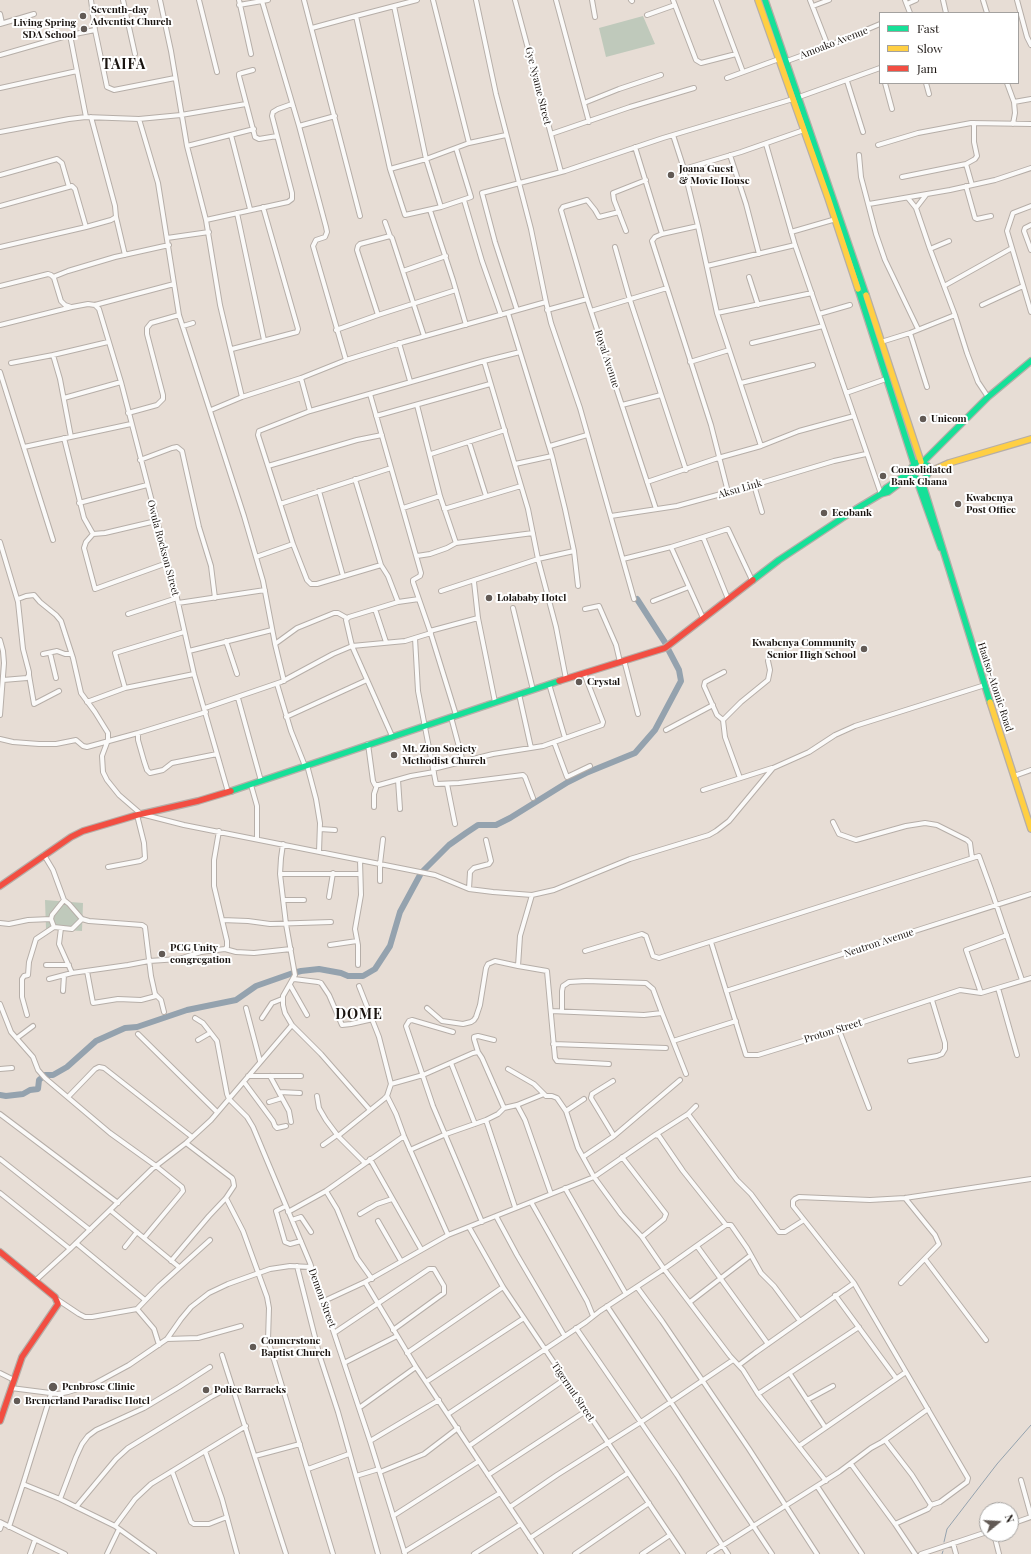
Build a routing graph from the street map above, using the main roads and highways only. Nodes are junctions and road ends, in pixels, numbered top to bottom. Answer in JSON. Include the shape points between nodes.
{"nodes":[{"id":1,"x":758,"y":0,"type":"edge"},
{"id":2,"x":765,"y":0,"type":"edge"},
{"id":3,"x":796,"y":98,"type":"junction"},
{"id":4,"x":838,"y":218,"type":"junction"},
{"id":5,"x":1031,"y":361,"type":"edge"},
{"id":6,"x":1031,"y":439,"type":"edge"},
{"id":7,"x":922,"y":462,"type":"junction"},
{"id":8,"x":913,"y":466,"type":"junction"},
{"id":9,"x":929,"y":472,"type":"junction"},
{"id":10,"x":915,"y":477,"type":"junction"},
{"id":11,"x":925,"y":478,"type":"junction"},
{"id":12,"x":881,"y":494,"type":"junction"},
{"id":13,"x":942,"y":550,"type":"junction"},
{"id":14,"x":1031,"y":829,"type":"edge"},
{"id":15,"x":0,"y":886,"type":"edge"},
{"id":16,"x":0,"y":1252,"type":"edge"},
{"id":17,"x":0,"y":1421,"type":"edge"}],
"edges":[{"from":1,"to":3,"type":"main road"},
{"from":2,"to":3,"type":"main road","via":[[787,61]]},
{"from":3,"to":4,"type":"main road"},
{"from":3,"to":4,"type":"main road","via":[[804,130]]},
{"from":4,"to":7,"type":"main road"},
{"from":4,"to":8,"type":"main road"},
{"from":5,"to":7,"type":"main road","via":[[988,397]]},
{"from":6,"to":9,"type":"main road","via":[[949,463]]},
{"from":7,"to":8,"type":"main road"},
{"from":7,"to":9,"type":"main road","via":[[927,465]]},
{"from":8,"to":10,"type":"main road","via":[[912,473]]},
{"from":8,"to":12,"type":"main road","via":[[907,474]]},
{"from":9,"to":11,"type":"main road"},
{"from":10,"to":11,"type":"main road"},
{"from":10,"to":12,"type":"main road","via":[[900,482],[888,492]]},
{"from":10,"to":13,"type":"main road"},
{"from":11,"to":13,"type":"main road","via":[[923,486]]},
{"from":12,"to":15,"type":"main road","via":[[784,557],[670,646],[659,651],[549,684],[228,792],[139,814],[76,834]]},
{"from":13,"to":14,"type":"main road","name":"Haatso-Atomic Road"},
{"from":16,"to":17,"type":"main road","via":[[58,1300],[57,1308],[24,1353]]}]}
